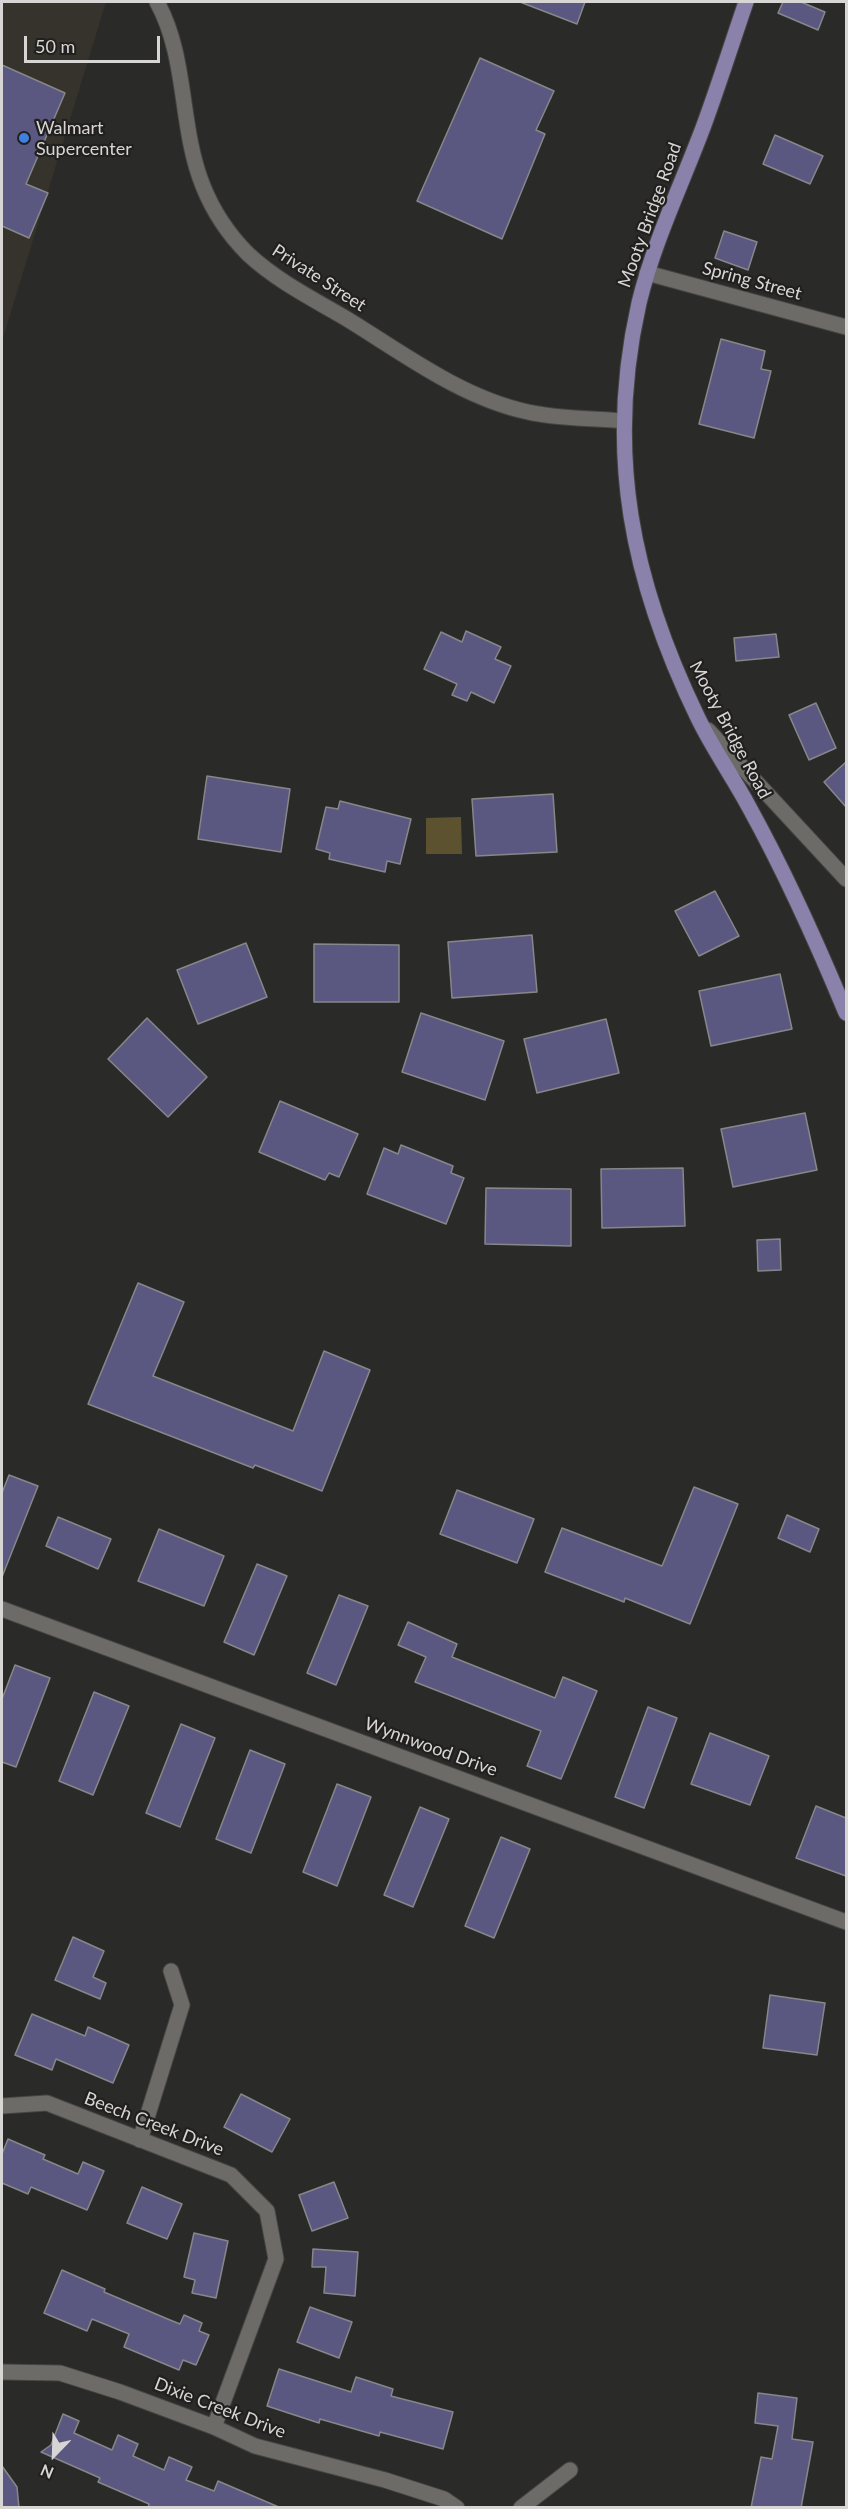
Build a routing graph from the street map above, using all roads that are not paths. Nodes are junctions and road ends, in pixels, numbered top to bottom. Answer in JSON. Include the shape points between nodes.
{"nodes":[{"id":1,"x":157,"y":2,"type":"edge"},
{"id":2,"x":746,"y":2,"type":"edge"},
{"id":3,"x":647,"y":273,"type":"junction"},
{"id":4,"x":846,"y":327,"type":"edge"},
{"id":5,"x":623,"y":421,"type":"junction"},
{"id":6,"x":699,"y":721,"type":"junction"},
{"id":7,"x":846,"y":876,"type":"edge"},
{"id":8,"x":846,"y":1013,"type":"edge"},
{"id":9,"x":2,"y":1609,"type":"edge"},
{"id":10,"x":846,"y":1922,"type":"edge"},
{"id":11,"x":171,"y":1971,"type":"dead end"},
{"id":12,"x":2,"y":2106,"type":"edge"},
{"id":13,"x":140,"y":2140,"type":"junction"},
{"id":14,"x":2,"y":2372,"type":"edge"},
{"id":15,"x":214,"y":2427,"type":"junction"},
{"id":16,"x":570,"y":2470,"type":"dead end"},
{"id":17,"x":457,"y":2508,"type":"edge"},
{"id":18,"x":521,"y":2508,"type":"edge"}],
"edges":[{"from":1,"to":5,"type":"street","name":"Private Street","via":[[175,51],[191,149],[203,187],[222,223],[254,259],[277,277],[480,397],[529,413]]},
{"from":2,"to":3,"type":"main road","name":"Mooty Bridge Road"},
{"from":3,"to":4,"type":"street","name":"Spring Street"},
{"from":3,"to":5,"type":"main road","name":"Mooty Bridge Road","via":[[632,342]]},
{"from":5,"to":6,"type":"main road","name":"Mooty Bridge Road","via":[[626,492],[639,566],[673,664]]},
{"from":6,"to":7,"type":"street"},
{"from":6,"to":8,"type":"main road","name":"Mooty Bridge Road","via":[[781,867]]},
{"from":9,"to":10,"type":"street","name":"Wynnwood Drive"},
{"from":11,"to":13,"type":"street","via":[[182,2005]]},
{"from":12,"to":13,"type":"street","name":"Beech Creek Drive","via":[[47,2103]]},
{"from":13,"to":15,"type":"street","name":"Beech Creek Drive","via":[[231,2175],[267,2211],[276,2259]]},
{"from":14,"to":15,"type":"street","name":"Dixie Creek Drive","via":[[60,2373]]},
{"from":15,"to":17,"type":"street","name":"Dixie Creek Drive","via":[[255,2446],[395,2483],[444,2499]]},
{"from":16,"to":18,"type":"street"}]}
